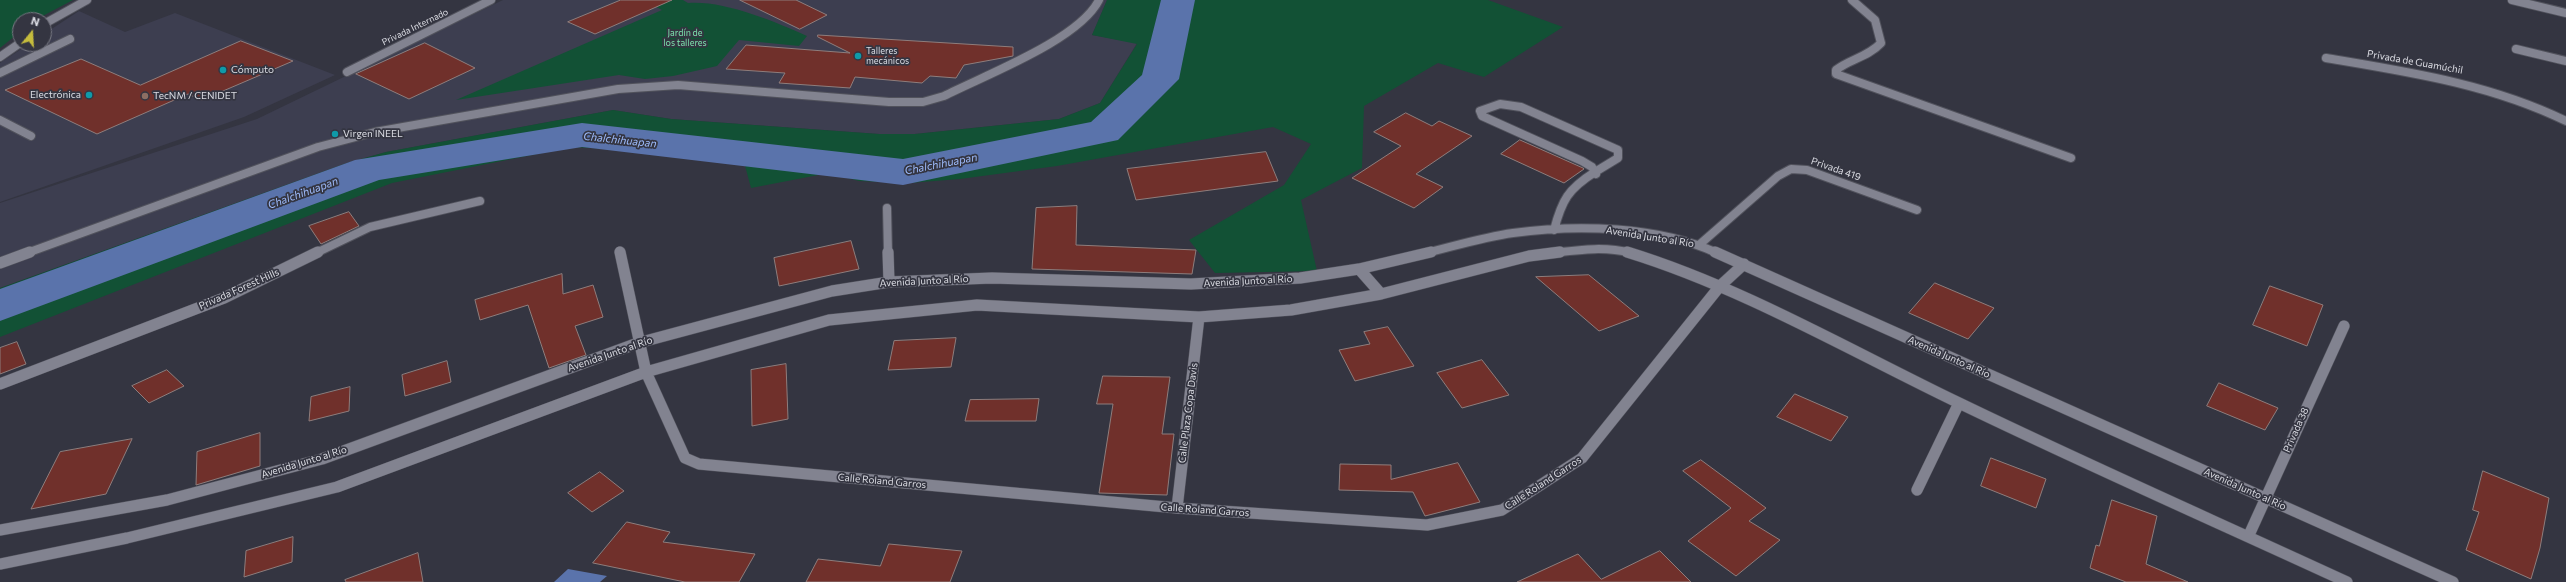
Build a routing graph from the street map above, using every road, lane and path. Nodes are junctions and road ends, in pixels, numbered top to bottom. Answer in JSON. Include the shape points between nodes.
{"nodes":[{"id":1,"x":87,"y":0,"type":"edge"},
{"id":2,"x":491,"y":0,"type":"edge"},
{"id":3,"x":1099,"y":0,"type":"edge"},
{"id":4,"x":1852,"y":0,"type":"edge"},
{"id":5,"x":2512,"y":0,"type":"edge"},
{"id":6,"x":2566,"y":13,"type":"edge"},
{"id":7,"x":52,"y":20,"type":"edge"},
{"id":8,"x":70,"y":39,"type":"dead end"},
{"id":9,"x":12,"y":48,"type":"edge"},
{"id":10,"x":2516,"y":49,"type":"dead end"},
{"id":11,"x":0,"y":57,"type":"edge"},
{"id":12,"x":2326,"y":58,"type":"dead end"},
{"id":13,"x":2566,"y":61,"type":"edge"},
{"id":14,"x":348,"y":72,"type":"dead end"},
{"id":15,"x":0,"y":73,"type":"edge"},
{"id":16,"x":0,"y":120,"type":"edge"},
{"id":17,"x":2566,"y":121,"type":"edge"},
{"id":18,"x":31,"y":136,"type":"dead end"},
{"id":19,"x":2071,"y":158,"type":"dead end"},
{"id":20,"x":1596,"y":174,"type":"junction"},
{"id":21,"x":480,"y":201,"type":"dead end"},
{"id":22,"x":887,"y":208,"type":"dead end"},
{"id":23,"x":1918,"y":210,"type":"dead end"},
{"id":24,"x":1554,"y":230,"type":"junction"},
{"id":25,"x":1699,"y":245,"type":"junction"},
{"id":26,"x":620,"y":252,"type":"dead end"},
{"id":27,"x":0,"y":263,"type":"edge"},
{"id":28,"x":1744,"y":264,"type":"junction"},
{"id":29,"x":1359,"y":269,"type":"junction"},
{"id":30,"x":889,"y":282,"type":"junction"},
{"id":31,"x":1720,"y":286,"type":"junction"},
{"id":32,"x":1381,"y":294,"type":"junction"},
{"id":33,"x":1199,"y":317,"type":"junction"},
{"id":34,"x":2344,"y":326,"type":"dead end"},
{"id":35,"x":638,"y":343,"type":"junction"},
{"id":36,"x":646,"y":372,"type":"junction"},
{"id":37,"x":0,"y":384,"type":"edge"},
{"id":38,"x":1959,"y":403,"type":"junction"},
{"id":39,"x":1917,"y":490,"type":"dead end"},
{"id":40,"x":2266,"y":498,"type":"junction"},
{"id":41,"x":1177,"y":508,"type":"junction"},
{"id":42,"x":0,"y":530,"type":"edge"},
{"id":43,"x":2249,"y":535,"type":"junction"},
{"id":44,"x":0,"y":564,"type":"edge"},
{"id":45,"x":2347,"y":582,"type":"edge"},
{"id":46,"x":2453,"y":582,"type":"edge"}],
"edges":[{"from":1,"to":7,"type":"street"},
{"from":2,"to":14,"type":"street","name":"Privada Internado"},
{"from":3,"to":27,"type":"street","via":[[1088,18],[1067,35],[944,96],[923,102],[889,102],[678,85],[618,89],[375,132],[318,146]]},
{"from":4,"to":19,"type":"street","via":[[1875,20],[1881,43],[1861,59],[1839,66],[1836,74]]},
{"from":5,"to":6,"type":"street"},
{"from":8,"to":15,"type":"street"},
{"from":9,"to":11,"type":"street"},
{"from":10,"to":13,"type":"street"},
{"from":12,"to":17,"type":"street","name":"Privada de Guamúchil","via":[[2462,81],[2551,112]]},
{"from":16,"to":18,"type":"street"},
{"from":20,"to":20,"type":"street","via":[[1618,158],[1618,150],[1521,107],[1506,103],[1494,104],[1480,111],[1482,116],[1582,161],[1592,167]]},
{"from":20,"to":24,"type":"street","via":[[1572,188],[1564,200]]},
{"from":21,"to":37,"type":"street","name":"Privada Forest Hills","via":[[370,227],[224,298]]},
{"from":22,"to":30,"type":"street"},
{"from":23,"to":25,"type":"street","name":"Privada 419","via":[[1807,170],[1791,169],[1778,176]]},
{"from":24,"to":25,"type":"street","name":"Avenida Junto al Río","via":[[1618,229]]},
{"from":24,"to":29,"type":"street","name":"Avenida Junto al Río","via":[[1512,233]]},
{"from":25,"to":28,"type":"street","name":"Avenida Junto al Río"},
{"from":26,"to":35,"type":"street","name":"Calle Roland Garros"},
{"from":28,"to":31,"type":"street","name":"Calle Roland Garros"},
{"from":28,"to":40,"type":"street","name":"Avenida Junto al Río"},
{"from":29,"to":30,"type":"street","name":"Avenida Junto al Río","via":[[1300,278],[1191,284],[992,278]]},
{"from":29,"to":32,"type":"street"},
{"from":30,"to":35,"type":"street","name":"Avenida Junto al Río","via":[[832,291]]},
{"from":31,"to":32,"type":"street","name":"Avenida Junto al Río","via":[[1676,267],[1620,250],[1586,249],[1529,256]]},
{"from":31,"to":38,"type":"street","name":"Avenida Junto al Río"},
{"from":31,"to":41,"type":"street","name":"Calle Roland Garros","via":[[1582,458],[1502,510],[1427,525]]},
{"from":32,"to":33,"type":"street","name":"Avenida Junto al Río","via":[[1291,310]]},
{"from":33,"to":36,"type":"street","name":"Avenida Junto al Río","via":[[977,305],[829,320]]},
{"from":33,"to":41,"type":"street","name":"Calle Plaza Copa Davis"},
{"from":34,"to":40,"type":"street","name":"Privada 38"},
{"from":35,"to":36,"type":"street","name":"Calle Roland Garros"},
{"from":35,"to":42,"type":"street","name":"Avenida Junto al Río","via":[[322,458],[167,500]]},
{"from":36,"to":41,"type":"street","name":"Calle Roland Garros","via":[[685,458],[699,464]]},
{"from":36,"to":44,"type":"street","name":"Avenida Junto al Río","via":[[337,487],[127,538]]},
{"from":38,"to":39,"type":"street"},
{"from":38,"to":43,"type":"street","name":"Avenida Junto al Río"},
{"from":40,"to":43,"type":"street","name":"Privada 38"},
{"from":40,"to":46,"type":"street","name":"Avenida Junto al Río"},
{"from":43,"to":45,"type":"street","name":"Avenida Junto al Río"}]}
